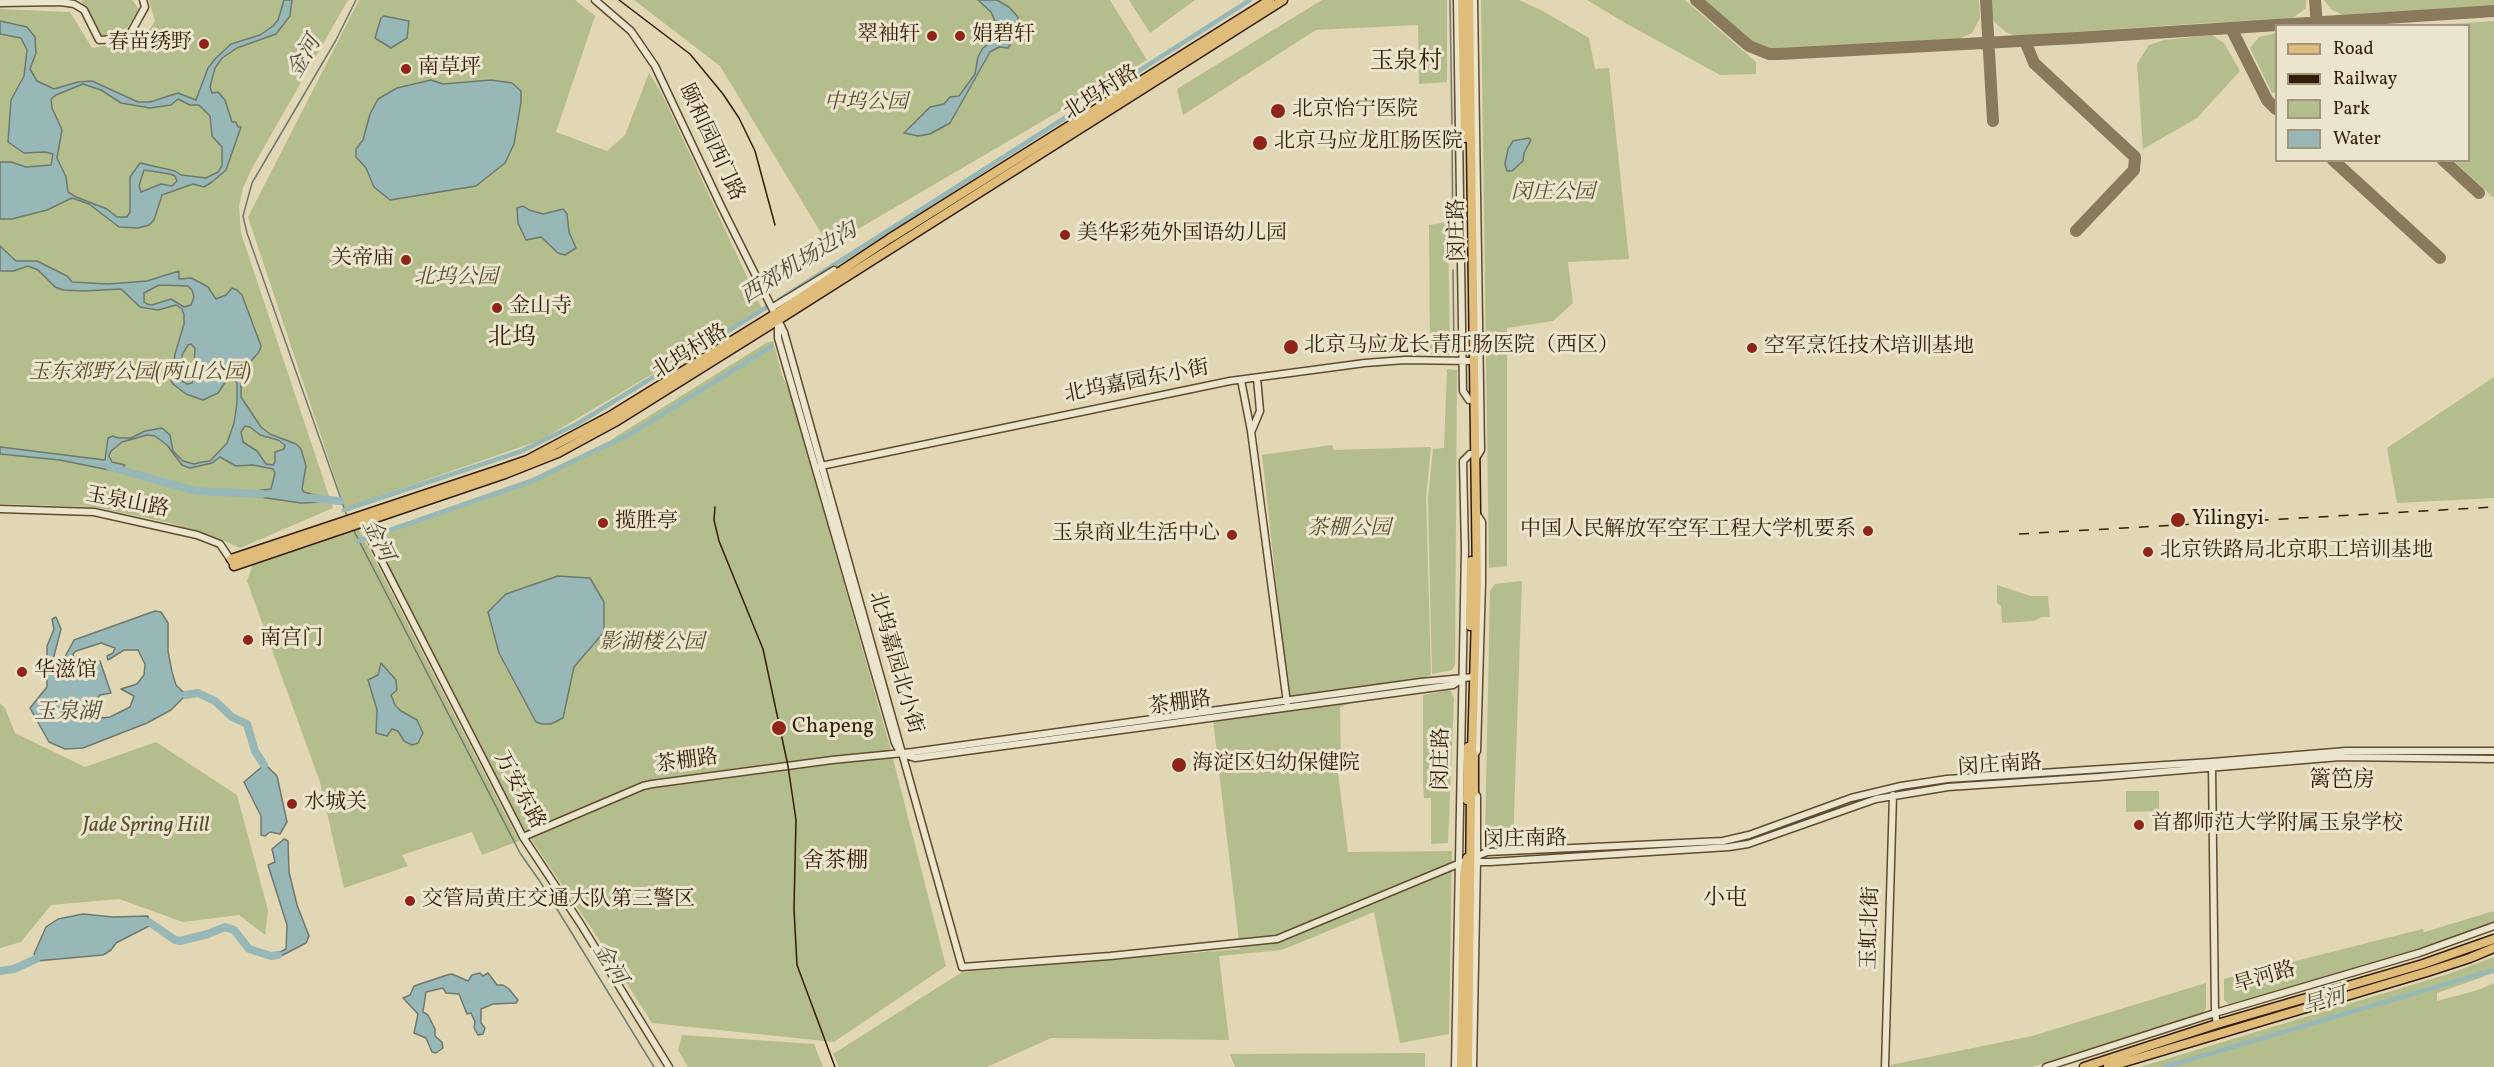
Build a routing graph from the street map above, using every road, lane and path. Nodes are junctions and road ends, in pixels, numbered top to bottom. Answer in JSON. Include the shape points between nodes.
{"nodes":[{"id":1,"x":143,"y":0,"type":"edge"},
{"id":2,"x":595,"y":0,"type":"edge"},
{"id":3,"x":1270,"y":0,"type":"edge"},
{"id":4,"x":1283,"y":0,"type":"edge"},
{"id":5,"x":1457,"y":0,"type":"edge"},
{"id":6,"x":1462,"y":0,"type":"edge"},
{"id":7,"x":1469,"y":0,"type":"edge"},
{"id":8,"x":1474,"y":0,"type":"edge"},
{"id":9,"x":0,"y":3,"type":"edge"},
{"id":10,"x":844,"y":269,"type":"junction"},
{"id":11,"x":834,"y":270,"type":"joint"},
{"id":12,"x":776,"y":314,"type":"junction"},
{"id":13,"x":1466,"y":361,"type":"junction"},
{"id":14,"x":1257,"y":378,"type":"junction"},
{"id":15,"x":1241,"y":380,"type":"junction"},
{"id":16,"x":1251,"y":431,"type":"junction"},
{"id":17,"x":1473,"y":456,"type":"junction"},
{"id":18,"x":819,"y":467,"type":"junction"},
{"id":19,"x":0,"y":509,"type":"edge"},
{"id":20,"x":1476,"y":513,"type":"junction"},
{"id":21,"x":360,"y":520,"type":"junction"},
{"id":22,"x":232,"y":562,"type":"joint"},
{"id":23,"x":1469,"y":678,"type":"junction"},
{"id":24,"x":1287,"y":703,"type":"junction"},
{"id":25,"x":2494,"y":751,"type":"edge"},
{"id":26,"x":901,"y":753,"type":"junction"},
{"id":27,"x":1476,"y":754,"type":"junction"},
{"id":28,"x":2494,"y":759,"type":"edge"},
{"id":29,"x":2212,"y":765,"type":"junction"},
{"id":30,"x":1893,"y":793,"type":"junction"},
{"id":31,"x":523,"y":837,"type":"junction"},
{"id":32,"x":1470,"y":860,"type":"junction"},
{"id":33,"x":2494,"y":926,"type":"edge"},
{"id":34,"x":2494,"y":939,"type":"edge"},
{"id":35,"x":2494,"y":948,"type":"edge"},
{"id":36,"x":2215,"y":1013,"type":"junction"},
{"id":37,"x":2258,"y":1016,"type":"junction"},
{"id":38,"x":2217,"y":1024,"type":"junction"},
{"id":39,"x":2180,"y":1040,"type":"junction"},
{"id":40,"x":669,"y":1067,"type":"edge"},
{"id":41,"x":1455,"y":1067,"type":"edge"},
{"id":42,"x":1461,"y":1067,"type":"edge"},
{"id":43,"x":1468,"y":1067,"type":"edge"},
{"id":44,"x":1473,"y":1067,"type":"edge"},
{"id":45,"x":1885,"y":1067,"type":"edge"},
{"id":46,"x":2046,"y":1067,"type":"edge"},
{"id":47,"x":2084,"y":1067,"type":"edge"},
{"id":48,"x":2108,"y":1067,"type":"edge"}],
"edges":[{"from":1,"to":9,"type":"street","via":[[145,7],[130,34],[124,39],[99,40],[84,10],[74,4]]},
{"from":2,"to":12,"type":"street","name":"颐和园西门路","via":[[631,31],[656,66]]},
{"from":3,"to":10,"type":"main road","name":"北坞村路"},
{"from":4,"to":12,"type":"main road","name":"北坞村路"},
{"from":5,"to":13,"type":"street","name":"闵庄路"},
{"from":6,"to":13,"type":"main road","name":"闵庄路"},
{"from":7,"to":17,"type":"main road","name":"闵庄路"},
{"from":8,"to":17,"type":"street","name":"闵庄路","via":[[1481,450]]},
{"from":10,"to":11,"type":"main road"},
{"from":10,"to":12,"type":"main road","name":"北坞村路"},
{"from":11,"to":12,"type":"street","name":"北坞村路"},
{"from":12,"to":18,"type":"street","name":"北坞嘉园北小街","via":[[777,338]]},
{"from":12,"to":21,"type":"main road","name":"北坞村路","via":[[615,422],[558,453]]},
{"from":13,"to":14,"type":"street","name":"北坞嘉园东小街","via":[[1365,363]]},
{"from":13,"to":17,"type":"main road","name":"闵庄路"},
{"from":14,"to":15,"type":"street","name":"北坞嘉园东小街"},
{"from":14,"to":16,"type":"street","via":[[1260,411]]},
{"from":15,"to":16,"type":"street"},
{"from":15,"to":18,"type":"street","name":"北坞嘉园东小街"},
{"from":16,"to":24,"type":"street"},
{"from":17,"to":20,"type":"main road","name":"闵庄路"},
{"from":17,"to":23,"type":"main road","name":"闵庄路"},
{"from":18,"to":26,"type":"street","name":"北坞嘉园北小街","via":[[895,743]]},
{"from":19,"to":22,"type":"street","name":"玉泉山路","via":[[94,512],[209,538],[220,544]]},
{"from":20,"to":23,"type":"main road","name":"闵庄路"},
{"from":20,"to":27,"type":"street","name":"闵庄路","via":[[1482,522]]},
{"from":21,"to":22,"type":"main road","name":"北坞村路"},
{"from":21,"to":31,"type":"street","name":"万安东路"},
{"from":23,"to":24,"type":"street","name":"茶棚路","via":[[1454,685]]},
{"from":23,"to":27,"type":"main road","name":"闵庄路","via":[[1472,751]]},
{"from":23,"to":32,"type":"main road","name":"闵庄路"},
{"from":24,"to":26,"type":"street","name":"茶棚路","via":[[915,758]]},
{"from":25,"to":29,"type":"street","name":"闵庄南路","via":[[2346,751]]},
{"from":26,"to":31,"type":"street","name":"茶棚路","via":[[643,786]]},
{"from":26,"to":32,"type":"street","name":"北坞嘉园北小街","via":[[962,967],[1277,939]]},
{"from":27,"to":32,"type":"main road","name":"闵庄路"},
{"from":28,"to":29,"type":"street","name":"闵庄南路","via":[[2362,756]]},
{"from":29,"to":30,"type":"street","name":"闵庄南路","via":[[1947,779],[1901,786]]},
{"from":29,"to":36,"type":"street"},
{"from":30,"to":32,"type":"street","name":"闵庄南路","via":[[1748,844],[1490,862]]},
{"from":30,"to":45,"type":"street","name":"玉虹北街"},
{"from":31,"to":40,"type":"street","name":"万安东路"},
{"from":32,"to":41,"type":"street","name":"闵庄路"},
{"from":32,"to":42,"type":"main road","name":"闵庄路","via":[[1464,876]]},
{"from":32,"to":43,"type":"main road","name":"闵庄路"},
{"from":32,"to":44,"type":"street","name":"闵庄路"},
{"from":33,"to":36,"type":"street","name":"旱河路","via":[[2419,953]]},
{"from":34,"to":37,"type":"main road","name":"旱河路"},
{"from":35,"to":37,"type":"main road","name":"旱河路","via":[[2427,972]]},
{"from":36,"to":38,"type":"street"},
{"from":36,"to":46,"type":"street","name":"旱河路"},
{"from":37,"to":38,"type":"main road","name":"旱河路"},
{"from":37,"to":39,"type":"main road","name":"旱河路"},
{"from":38,"to":39,"type":"main road","name":"旱河路"},
{"from":39,"to":47,"type":"main road","name":"旱河路"},
{"from":39,"to":48,"type":"main road","name":"旱河路"}]}
